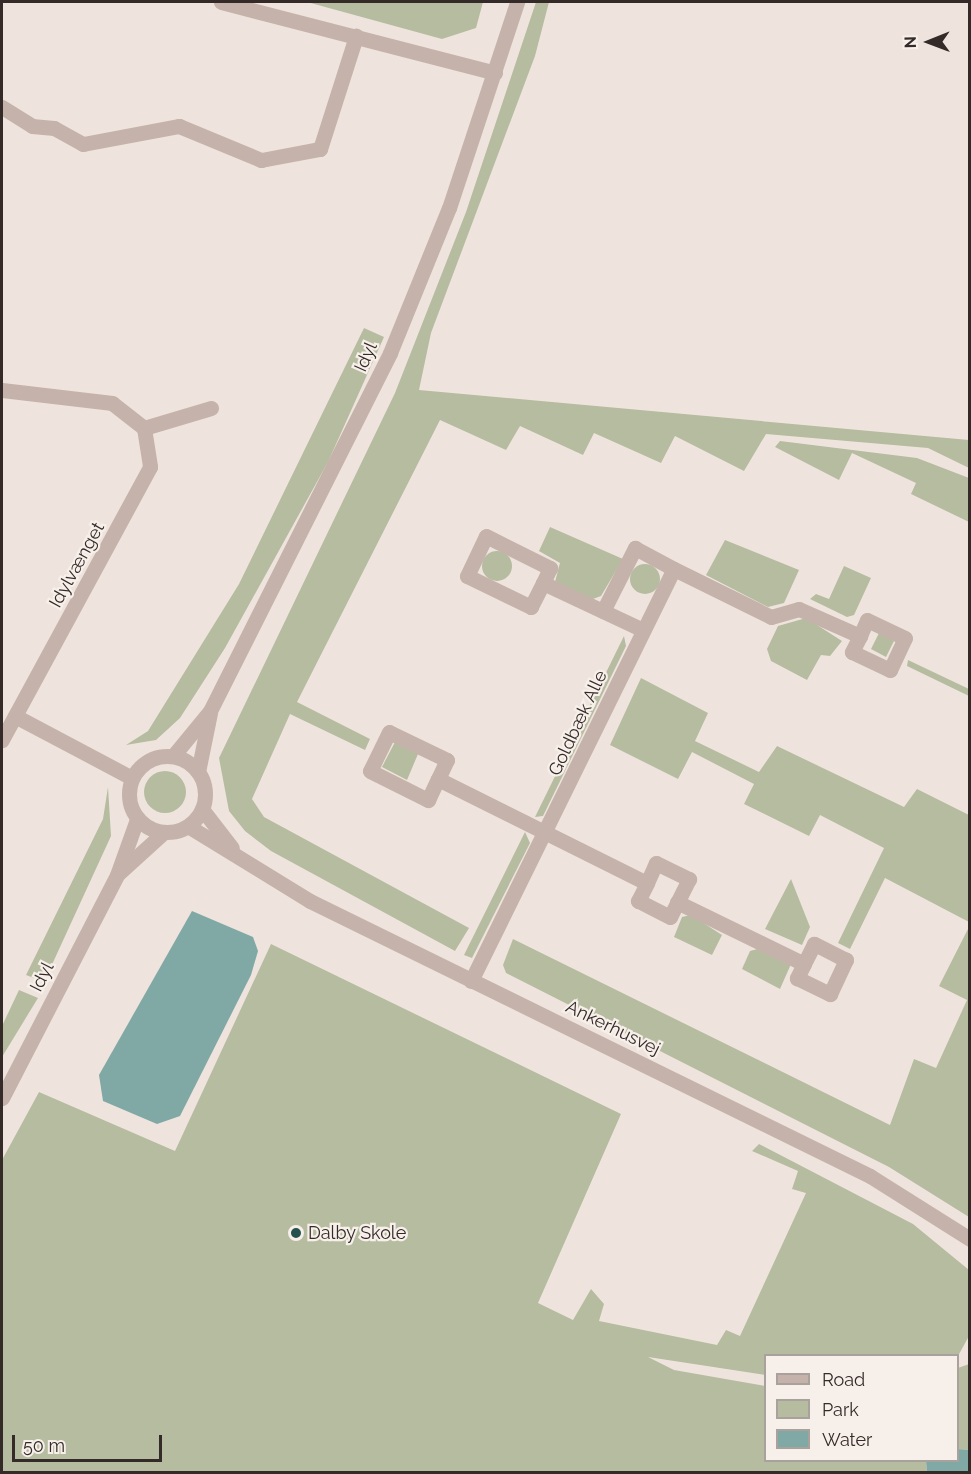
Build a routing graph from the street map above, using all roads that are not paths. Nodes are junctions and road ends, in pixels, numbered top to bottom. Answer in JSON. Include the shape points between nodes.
{"nodes":[{"id":1,"x":221,"y":2,"type":"edge"},
{"id":2,"x":517,"y":2,"type":"edge"},
{"id":3,"x":356,"y":36,"type":"junction"},
{"id":4,"x":495,"y":73,"type":"junction"},
{"id":5,"x":2,"y":107,"type":"edge"},
{"id":6,"x":2,"y":390,"type":"edge"},
{"id":7,"x":211,"y":408,"type":"dead end"},
{"id":8,"x":144,"y":428,"type":"junction"},
{"id":9,"x":674,"y":569,"type":"junction"},
{"id":10,"x":543,"y":583,"type":"junction"},
{"id":11,"x":603,"y":611,"type":"junction"},
{"id":12,"x":643,"y":630,"type":"junction"},
{"id":13,"x":860,"y":636,"type":"dead end"},
{"id":14,"x":210,"y":711,"type":"junction"},
{"id":15,"x":15,"y":716,"type":"junction"},
{"id":16,"x":2,"y":740,"type":"edge"},
{"id":17,"x":172,"y":756,"type":"junction"},
{"id":18,"x":198,"y":772,"type":"junction"},
{"id":19,"x":132,"y":778,"type":"junction"},
{"id":20,"x":438,"y":779,"type":"junction"},
{"id":21,"x":202,"y":809,"type":"junction"},
{"id":22,"x":137,"y":819,"type":"junction"},
{"id":23,"x":188,"y":826,"type":"junction"},
{"id":24,"x":164,"y":832,"type":"junction"},
{"id":25,"x":548,"y":834,"type":"junction"},
{"id":26,"x":237,"y":856,"type":"junction"},
{"id":27,"x":117,"y":875,"type":"junction"},
{"id":28,"x":647,"y":883,"type":"junction"},
{"id":29,"x":677,"y":902,"type":"junction"},
{"id":30,"x":804,"y":964,"type":"dead end"},
{"id":31,"x":471,"y":981,"type":"junction"},
{"id":32,"x":2,"y":1098,"type":"edge"},
{"id":33,"x":969,"y":1239,"type":"edge"}],
"edges":[{"from":1,"to":3,"type":"street"},
{"from":2,"to":4,"type":"street","name":"Idyl"},
{"from":3,"to":4,"type":"street"},
{"from":3,"to":5,"type":"street","via":[[320,149],[261,160],[179,126],[83,144],[54,128],[32,126]]},
{"from":4,"to":14,"type":"street","name":"Idyl","via":[[449,208],[390,353]]},
{"from":6,"to":8,"type":"street","via":[[112,403]]},
{"from":7,"to":8,"type":"street"},
{"from":8,"to":15,"type":"street","name":"Idylvænget","via":[[150,467],[142,489]]},
{"from":9,"to":11,"type":"street","via":[[635,548]]},
{"from":9,"to":12,"type":"street","name":"Goldbæk Alle"},
{"from":9,"to":13,"type":"street","via":[[771,617],[799,609]]},
{"from":10,"to":10,"type":"street","via":[[550,568],[486,536],[466,576],[531,607]]},
{"from":10,"to":11,"type":"street"},
{"from":11,"to":12,"type":"street"},
{"from":12,"to":25,"type":"street","name":"Goldbæk Alle"},
{"from":14,"to":17,"type":"street","name":"Idyl"},
{"from":14,"to":18,"type":"street","name":"Idyl"},
{"from":15,"to":16,"type":"street","name":"Idylvænget"},
{"from":15,"to":19,"type":"street"},
{"from":17,"to":18,"type":"street"},
{"from":17,"to":19,"type":"street","via":[[148,760]]},
{"from":18,"to":21,"type":"street","via":[[205,790]]},
{"from":19,"to":22,"type":"street","via":[[128,792]]},
{"from":20,"to":20,"type":"street","via":[[428,800],[370,771],[389,732],[447,760]]},
{"from":20,"to":25,"type":"street"},
{"from":21,"to":23,"type":"street"},
{"from":21,"to":26,"type":"street","name":"Ankerhusvej"},
{"from":22,"to":24,"type":"street"},
{"from":22,"to":27,"type":"street","name":"Idyl"},
{"from":23,"to":24,"type":"street"},
{"from":23,"to":26,"type":"street","name":"Ankerhusvej"},
{"from":24,"to":27,"type":"street","name":"Idyl"},
{"from":25,"to":28,"type":"street"},
{"from":25,"to":31,"type":"street","name":"Goldbæk Alle"},
{"from":26,"to":31,"type":"street","name":"Ankerhusvej","via":[[310,901]]},
{"from":27,"to":32,"type":"street","name":"Idyl"},
{"from":28,"to":29,"type":"street","via":[[638,901],[670,917]]},
{"from":28,"to":29,"type":"street","via":[[656,863],[688,879]]},
{"from":29,"to":30,"type":"street"},
{"from":31,"to":33,"type":"street","name":"Ankerhusvej","via":[[870,1176]]}]}
